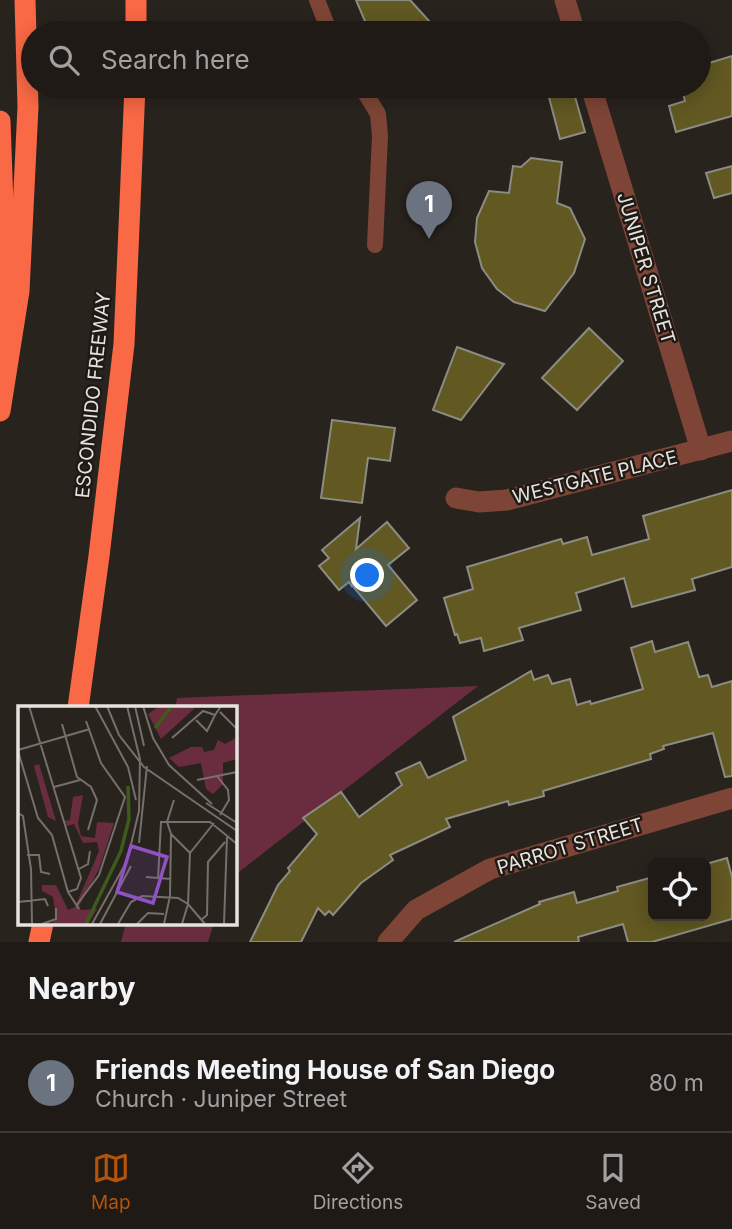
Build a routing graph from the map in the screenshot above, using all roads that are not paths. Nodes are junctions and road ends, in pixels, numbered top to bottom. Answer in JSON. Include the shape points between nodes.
{"nodes":[{"id":1,"x":24,"y":0,"type":"edge"},
{"id":2,"x":136,"y":0,"type":"edge"},
{"id":3,"x":317,"y":0,"type":"edge"},
{"id":4,"x":565,"y":0,"type":"edge"},
{"id":5,"x":25,"y":21,"type":"edge"},
{"id":6,"x":136,"y":21,"type":"edge"},
{"id":7,"x":325,"y":21,"type":"edge"},
{"id":8,"x":571,"y":21,"type":"edge"},
{"id":9,"x":28,"y":98,"type":"edge"},
{"id":10,"x":134,"y":98,"type":"edge"},
{"id":11,"x":368,"y":98,"type":"edge"},
{"id":12,"x":595,"y":98,"type":"edge"},
{"id":13,"x":0,"y":121,"type":"edge"},
{"id":14,"x":374,"y":245,"type":"dead end"},
{"id":15,"x":0,"y":340,"type":"edge"},
{"id":16,"x":0,"y":411,"type":"edge"},
{"id":17,"x":732,"y":441,"type":"edge"},
{"id":18,"x":701,"y":450,"type":"junction"},
{"id":19,"x":456,"y":498,"type":"dead end"},
{"id":20,"x":78,"y":706,"type":"edge"},
{"id":21,"x":732,"y":798,"type":"edge"},
{"id":22,"x":388,"y":942,"type":"edge"}],
"edges":[{"from":1,"to":5,"type":"highway"},
{"from":2,"to":6,"type":"highway"},
{"from":3,"to":7,"type":"lane"},
{"from":4,"to":8,"type":"street"},
{"from":9,"to":16,"type":"highway","via":[[19,291]]},
{"from":10,"to":20,"type":"highway","name":"ESCONDIDO FREEWAY","via":[[124,344]]},
{"from":11,"to":14,"type":"lane","via":[[378,114],[380,136]]},
{"from":12,"to":18,"type":"street","name":"JUNIPER STREET"},
{"from":13,"to":15,"type":"highway","via":[[4,233]]},
{"from":17,"to":18,"type":"street","name":"WESTGATE PLACE"},
{"from":18,"to":19,"type":"street","name":"WESTGATE PLACE","via":[[507,500]]},
{"from":21,"to":22,"type":"street","name":"PARROT STREET","via":[[490,869],[416,910]]}]}
